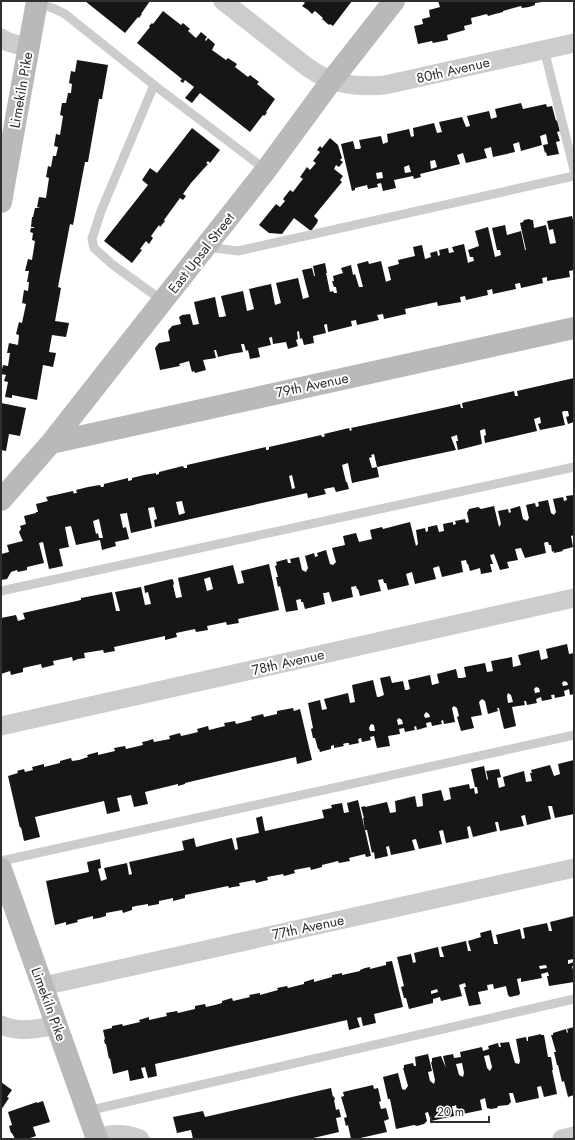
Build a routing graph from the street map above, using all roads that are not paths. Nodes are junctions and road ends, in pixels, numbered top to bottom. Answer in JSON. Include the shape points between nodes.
{"nodes":[{"id":1,"x":223,"y":1,"type":"edge"},
{"id":2,"x":394,"y":1,"type":"edge"},
{"id":3,"x":37,"y":2,"type":"edge"},
{"id":4,"x":1,"y":38,"type":"edge"},
{"id":5,"x":574,"y":43,"type":"edge"},
{"id":6,"x":29,"y":48,"type":"junction"},
{"id":7,"x":544,"y":50,"type":"junction"},
{"id":8,"x":332,"y":80,"type":"junction"},
{"id":9,"x":154,"y":85,"type":"junction"},
{"id":10,"x":266,"y":170,"type":"junction"},
{"id":11,"x":574,"y":170,"type":"edge"},
{"id":12,"x":574,"y":176,"type":"edge"},
{"id":13,"x":1,"y":202,"type":"edge"},
{"id":14,"x":205,"y":247,"type":"junction"},
{"id":15,"x":163,"y":301,"type":"junction"},
{"id":16,"x":574,"y":328,"type":"edge"},
{"id":17,"x":51,"y":442,"type":"junction"},
{"id":18,"x":574,"y":467,"type":"edge"},
{"id":19,"x":3,"y":494,"type":"edge"},
{"id":20,"x":1,"y":591,"type":"edge"},
{"id":21,"x":574,"y":598,"type":"edge"},
{"id":22,"x":1,"y":726,"type":"edge"},
{"id":23,"x":574,"y":734,"type":"edge"},
{"id":24,"x":1,"y":861,"type":"edge"},
{"id":25,"x":1,"y":868,"type":"edge"},
{"id":26,"x":574,"y":868,"type":"edge"},
{"id":27,"x":6,"y":899,"type":"edge"},
{"id":28,"x":43,"y":986,"type":"junction"},
{"id":29,"x":574,"y":999,"type":"edge"},
{"id":30,"x":1,"y":1024,"type":"edge"},
{"id":31,"x":57,"y":1025,"type":"junction"},
{"id":32,"x":87,"y":1111,"type":"junction"},
{"id":33,"x":574,"y":1136,"type":"edge"},
{"id":34,"x":96,"y":1139,"type":"edge"},
{"id":35,"x":140,"y":1139,"type":"edge"},
{"id":36,"x":562,"y":1139,"type":"edge"}],
"edges":[{"from":1,"to":8,"type":"street","name":"80th Avenue","via":[[307,67]]},
{"from":2,"to":8,"type":"street","name":"East Upsal Street"},
{"from":3,"to":6,"type":"street","name":"Limekiln Pike"},
{"from":3,"to":9,"type":"lane","via":[[65,14]]},
{"from":4,"to":6,"type":"street"},
{"from":5,"to":7,"type":"street","name":"80th Avenue"},
{"from":6,"to":13,"type":"street","name":"Limekiln Pike"},
{"from":7,"to":8,"type":"street","name":"80th Avenue","via":[[385,85],[352,86]]},
{"from":7,"to":11,"type":"lane"},
{"from":8,"to":10,"type":"street","name":"East Upsal Street"},
{"from":9,"to":10,"type":"lane"},
{"from":9,"to":15,"type":"lane","via":[[101,211],[92,239],[94,248],[112,265]]},
{"from":10,"to":14,"type":"street","name":"East Upsal Street"},
{"from":12,"to":14,"type":"lane","via":[[238,251]]},
{"from":14,"to":15,"type":"street","name":"East Upsal Street"},
{"from":15,"to":17,"type":"street","name":"East Upsal Street"},
{"from":16,"to":17,"type":"street","name":"79th Avenue"},
{"from":17,"to":19,"type":"street","name":"East Upsal Street"},
{"from":18,"to":20,"type":"lane"},
{"from":21,"to":22,"type":"street","name":"78th Avenue"},
{"from":23,"to":24,"type":"lane"},
{"from":25,"to":27,"type":"street","name":"Limekiln Pike"},
{"from":26,"to":28,"type":"street","name":"77th Avenue"},
{"from":27,"to":28,"type":"street","name":"Limekiln Pike"},
{"from":28,"to":31,"type":"street","name":"Limekiln Pike"},
{"from":29,"to":32,"type":"lane"},
{"from":30,"to":31,"type":"street","via":[[18,1029]]},
{"from":31,"to":32,"type":"street","name":"Limekiln Pike"},
{"from":32,"to":34,"type":"street","name":"Limekiln Pike"},
{"from":33,"to":36,"type":"street"},
{"from":34,"to":35,"type":"street","via":[[125,1135]]}]}
